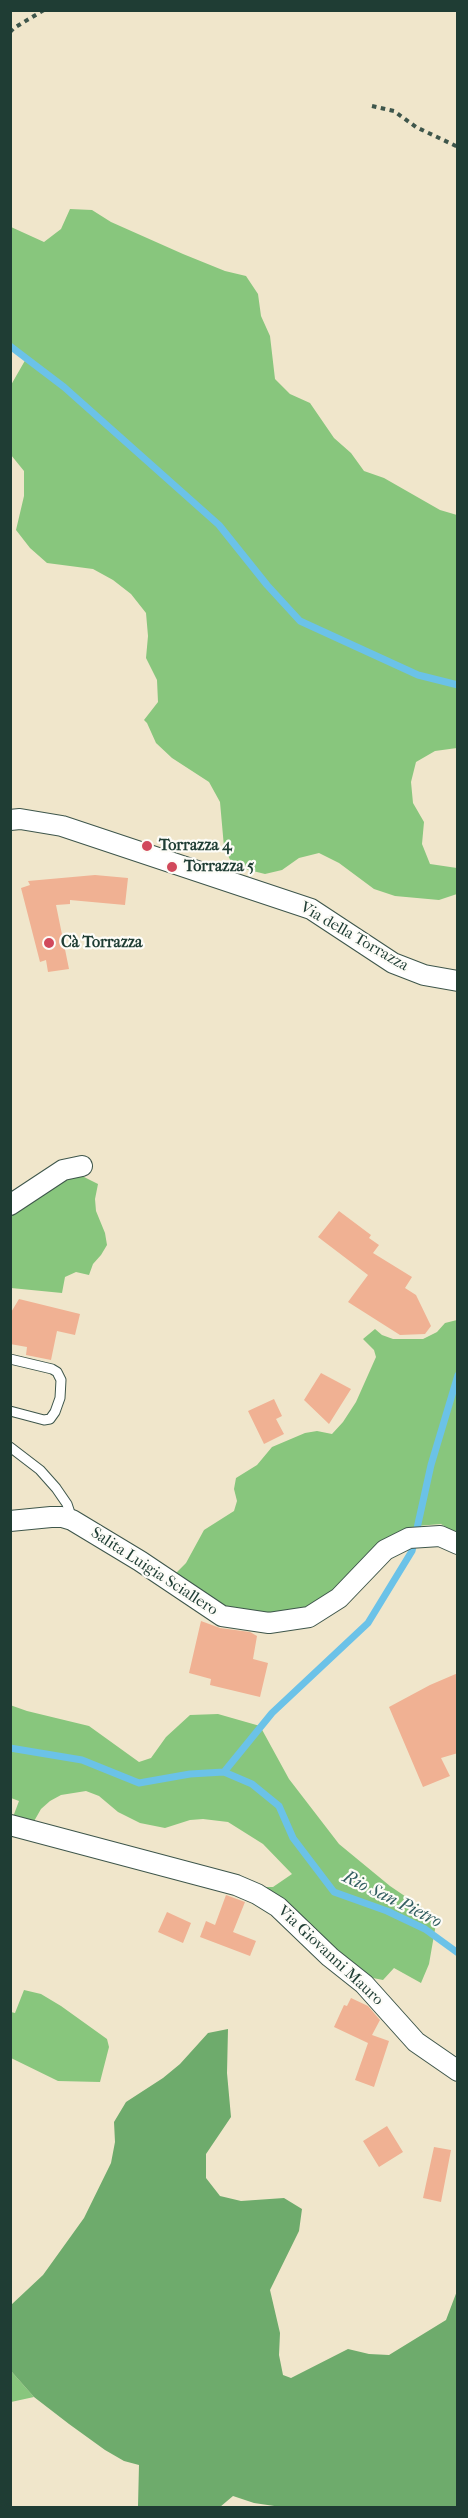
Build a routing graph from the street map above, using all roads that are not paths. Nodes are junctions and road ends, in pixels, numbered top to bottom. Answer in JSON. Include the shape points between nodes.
{"nodes":[{"id":1,"x":10,"y":820,"type":"edge"},
{"id":2,"x":458,"y":981,"type":"edge"},
{"id":3,"x":82,"y":1166,"type":"dead end"},
{"id":4,"x":10,"y":1205,"type":"edge"},
{"id":5,"x":10,"y":1359,"type":"edge"},
{"id":6,"x":10,"y":1411,"type":"edge"},
{"id":7,"x":10,"y":1447,"type":"edge"},
{"id":8,"x":72,"y":1520,"type":"junction"},
{"id":9,"x":10,"y":1521,"type":"edge"},
{"id":10,"x":458,"y":1544,"type":"edge"},
{"id":11,"x":10,"y":1825,"type":"edge"},
{"id":12,"x":458,"y":2071,"type":"edge"}],
"edges":[{"from":1,"to":2,"type":"street","name":"Via della Torrazza","via":[[62,826],[311,909],[393,963],[424,975]]},
{"from":3,"to":4,"type":"street","via":[[63,1170]]},
{"from":5,"to":6,"type":"lane","via":[[52,1368],[61,1380],[60,1398],[50,1419]]},
{"from":7,"to":8,"type":"lane","name":"Salita Luigia Sciallero","via":[[56,1488]]},
{"from":8,"to":9,"type":"street","name":"Salita Luigia Sciallero","via":[[62,1516]]},
{"from":8,"to":10,"type":"street","name":"Salita Luigia Sciallero","via":[[222,1616],[269,1623],[309,1617],[339,1598],[385,1550],[409,1538],[440,1536]]},
{"from":11,"to":12,"type":"street","name":"Via Giovanni Mauro","via":[[257,1894],[278,1907],[371,1991],[416,2042]]}]}
